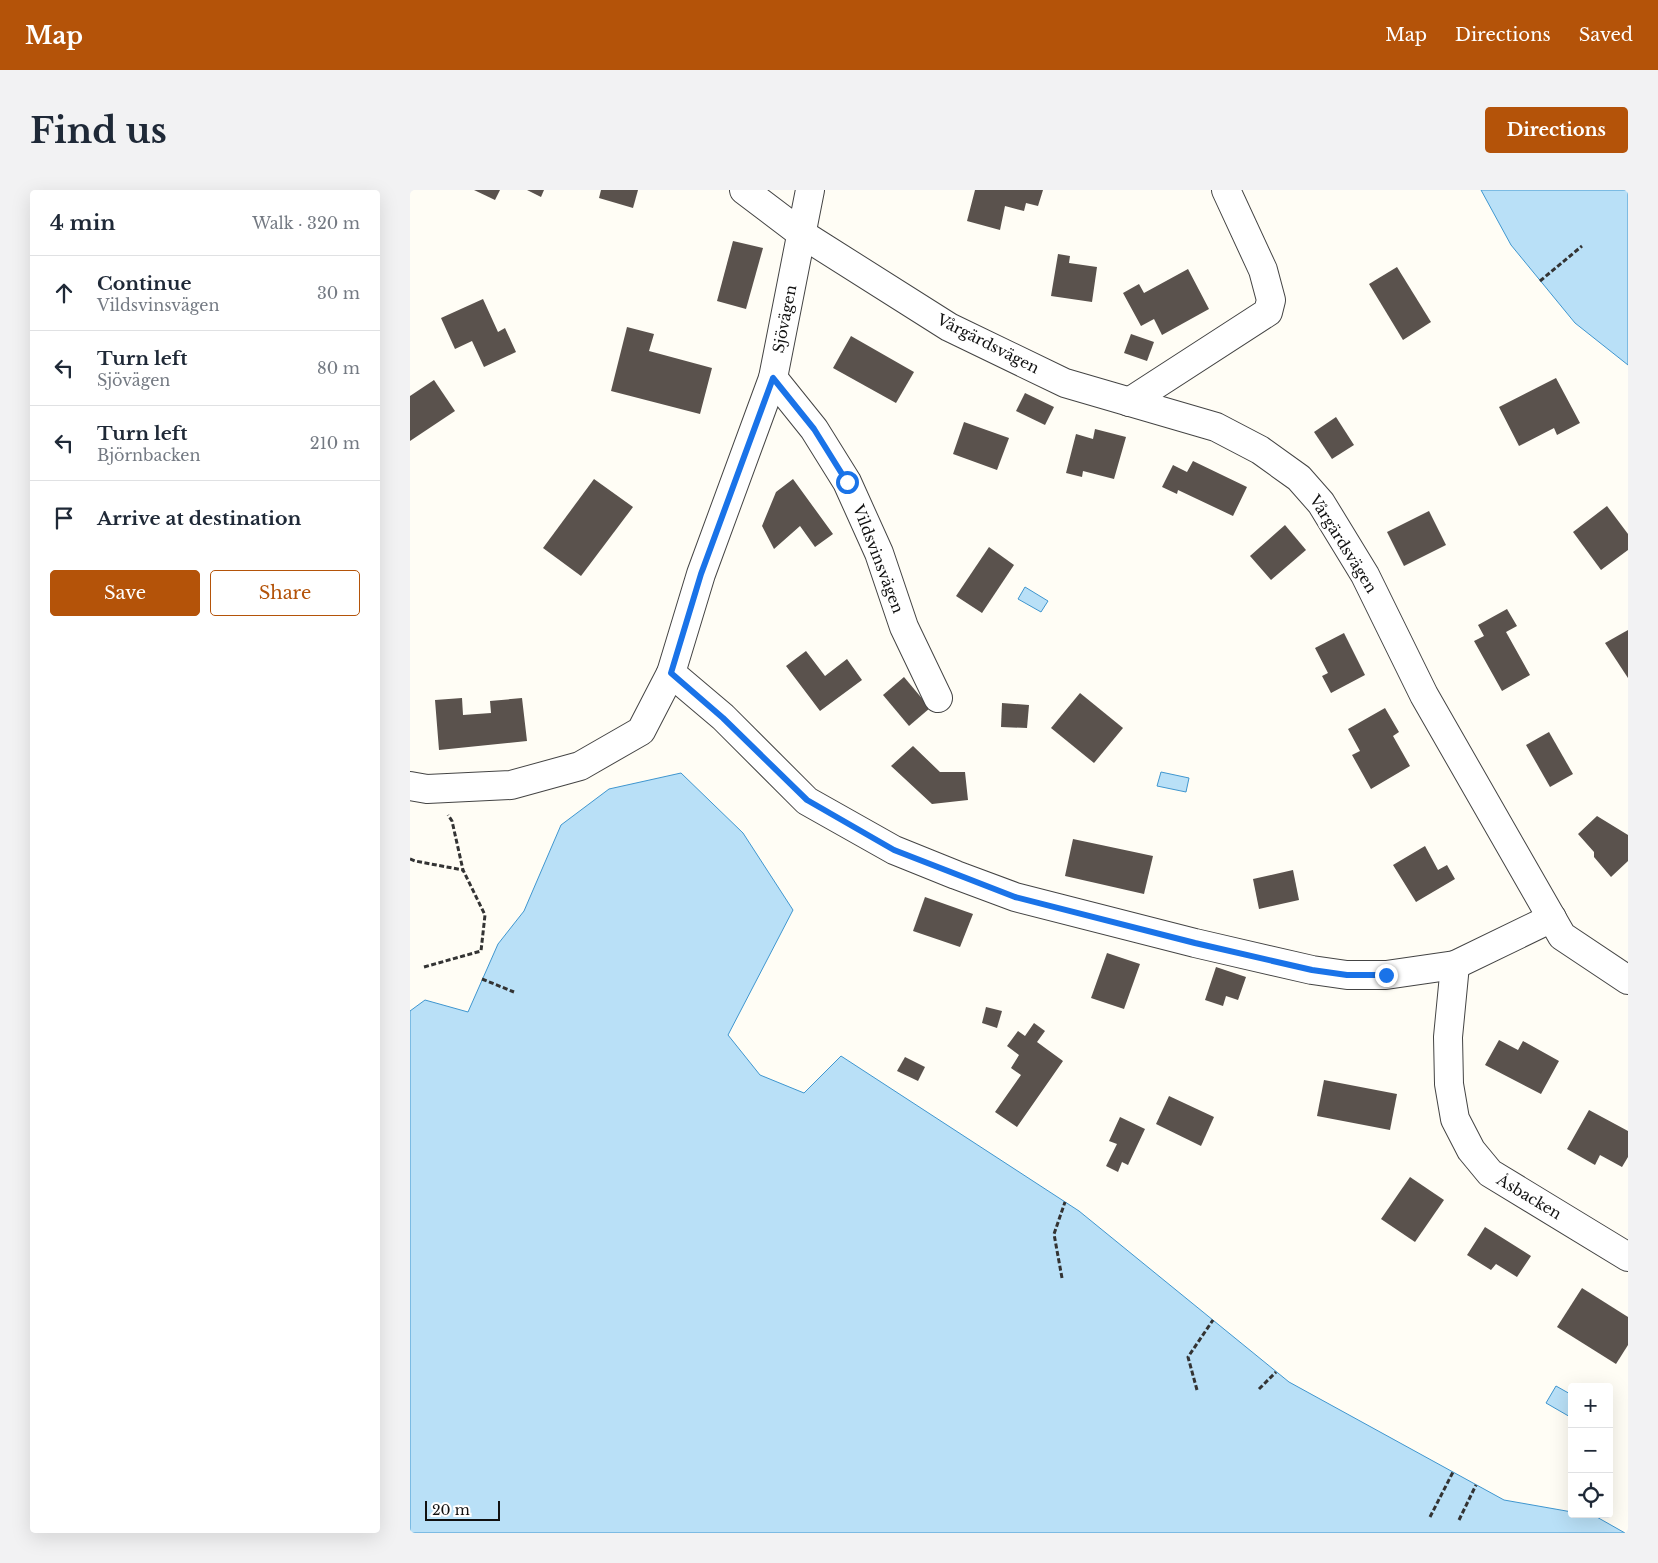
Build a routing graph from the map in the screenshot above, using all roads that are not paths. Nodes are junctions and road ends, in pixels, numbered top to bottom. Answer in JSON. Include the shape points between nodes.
{"nodes":[{"id":1,"x":744,"y":190,"type":"edge"},
{"id":2,"x":810,"y":190,"type":"edge"},
{"id":3,"x":1226,"y":190,"type":"edge"},
{"id":4,"x":802,"y":234,"type":"junction"},
{"id":5,"x":773,"y":378,"type":"junction"},
{"id":6,"x":1129,"y":402,"type":"junction"},
{"id":7,"x":671,"y":673,"type":"junction"},
{"id":8,"x":938,"y":698,"type":"dead end"},
{"id":9,"x":418,"y":788,"type":"edge"},
{"id":10,"x":1552,"y":918,"type":"junction"},
{"id":11,"x":1456,"y":965,"type":"junction"},
{"id":12,"x":1628,"y":980,"type":"edge"},
{"id":13,"x":1628,"y":1257,"type":"edge"}],
"edges":[{"from":1,"to":4,"type":"street","name":"Vårgärdsvägen"},
{"from":2,"to":4,"type":"street","name":"Sjövägen"},
{"from":3,"to":6,"type":"street","via":[[1263,270],[1271,300],[1268,312]]},
{"from":4,"to":5,"type":"street","name":"Sjövägen"},
{"from":4,"to":6,"type":"street","name":"Vårgärdsvägen","via":[[949,327],[1065,383]]},
{"from":5,"to":7,"type":"street","name":"Sjövägen","via":[[701,574]]},
{"from":5,"to":8,"type":"street","name":"Vildsvinsvägen","via":[[814,429],[847,482],[879,553],[904,627]]},
{"from":6,"to":10,"type":"street","name":"Vårgärdsvägen","via":[[1216,427],[1260,450],[1299,478],[1320,503],[1365,575],[1424,695]]},
{"from":7,"to":9,"type":"street","name":"Sjövägen","via":[[641,731],[580,766],[511,785]]},
{"from":7,"to":11,"type":"street","via":[[723,718],[807,800],[894,850],[1015,897],[1312,970],[1347,975],[1386,975]]},
{"from":10,"to":11,"type":"street"},
{"from":10,"to":12,"type":"street","name":"Vårgärdsvägen","via":[[1562,936]]},
{"from":11,"to":13,"type":"street","name":"Åsbacken","via":[[1448,1038],[1449,1084],[1455,1119],[1471,1150],[1490,1174]]}]}
